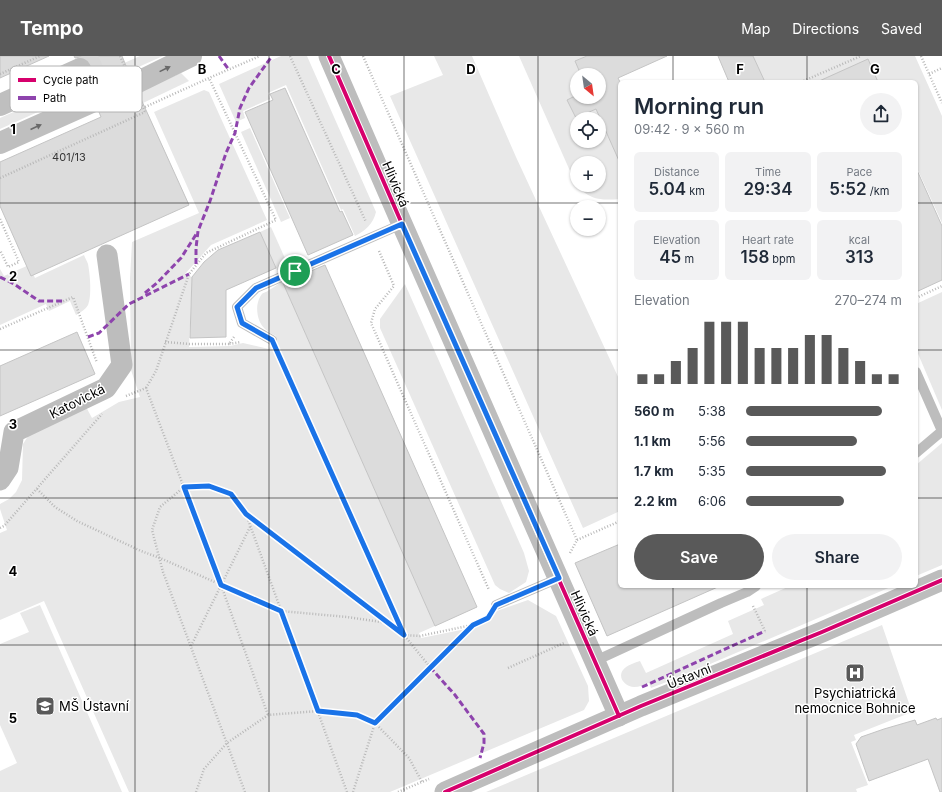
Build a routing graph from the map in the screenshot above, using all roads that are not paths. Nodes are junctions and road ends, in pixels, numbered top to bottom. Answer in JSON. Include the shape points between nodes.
{"nodes":[{"id":1,"x":191,"y":56,"type":"edge"},
{"id":2,"x":329,"y":56,"type":"edge"},
{"id":3,"x":142,"y":80,"type":"tunnel mouth"},
{"id":4,"x":10,"y":101,"type":"edge"},
{"id":5,"x":0,"y":105,"type":"edge"},
{"id":6,"x":69,"y":112,"type":"edge"},
{"id":7,"x":0,"y":143,"type":"edge"},
{"id":8,"x":402,"y":224,"type":"junction"},
{"id":9,"x":107,"y":255,"type":"dead end"},
{"id":10,"x":272,"y":340,"type":"road end"},
{"id":11,"x":918,"y":377,"type":"edge"},
{"id":12,"x":918,"y":452,"type":"edge"},
{"id":13,"x":0,"y":480,"type":"edge"},
{"id":14,"x":559,"y":578,"type":"junction"},
{"id":15,"x":942,"y":580,"type":"edge"},
{"id":16,"x":753,"y":588,"type":"edge"},
{"id":17,"x":496,"y":605,"type":"road end"},
{"id":18,"x":595,"y":661,"type":"junction"},
{"id":19,"x":619,"y":716,"type":"junction"},
{"id":20,"x":445,"y":792,"type":"edge"}],
"edges":[{"from":3,"to":1,"type":"street","one_way":true},
{"from":2,"to":8,"type":"street","name":"Hlivická"},
{"from":4,"to":5,"type":"street"},
{"from":7,"to":6,"type":"street","one_way":true},
{"from":8,"to":10,"type":"lane","via":[[256,288],[237,307],[242,323]]},
{"from":8,"to":14,"type":"street","name":"Hlivická"},
{"from":9,"to":13,"type":"street","name":"Katovická","via":[[122,365],[109,395],[14,432],[8,468]]},
{"from":11,"to":12,"type":"lane","via":[[942,431]]},
{"from":14,"to":17,"type":"lane"},
{"from":14,"to":18,"type":"street","name":"Hlivická"},
{"from":15,"to":19,"type":"street","name":"Ústavní"},
{"from":16,"to":18,"type":"lane"},
{"from":18,"to":19,"type":"street","name":"Hlivická"},
{"from":19,"to":20,"type":"street","name":"Ústavní"}]}
